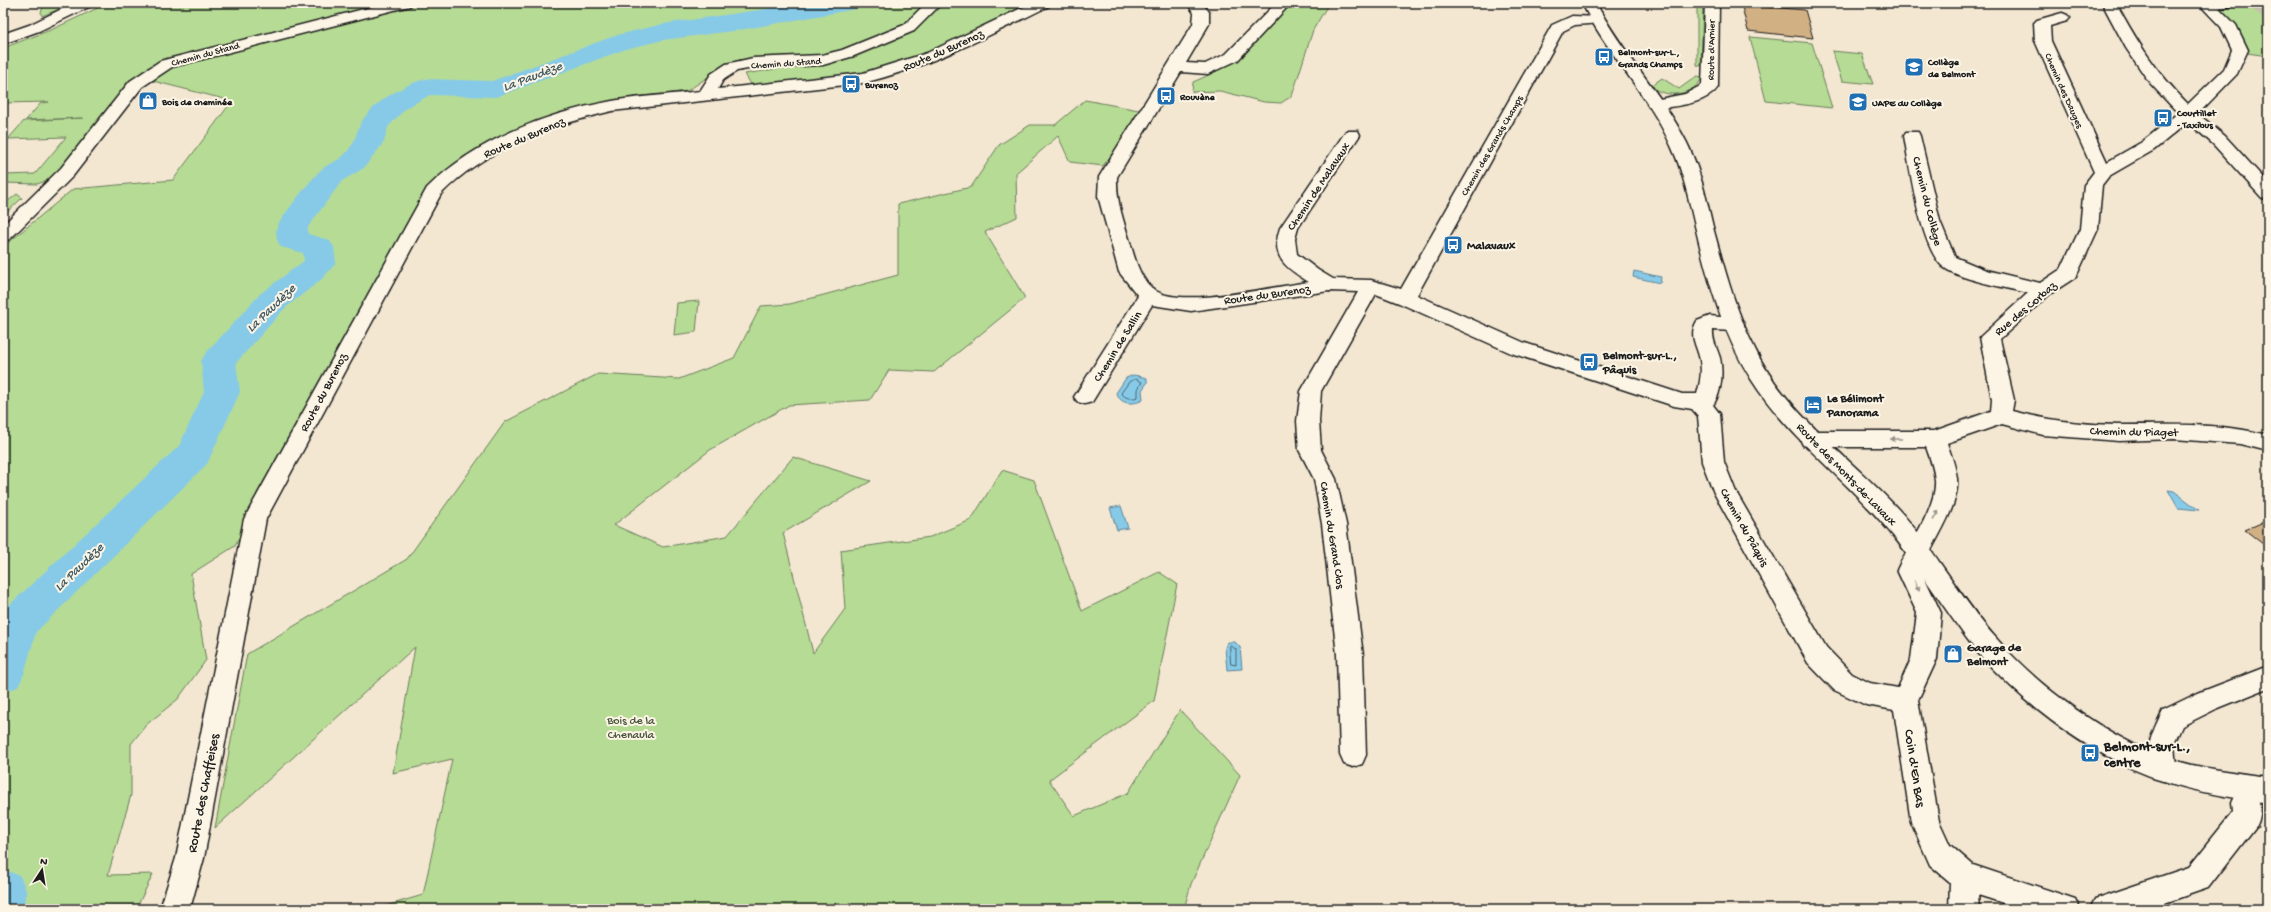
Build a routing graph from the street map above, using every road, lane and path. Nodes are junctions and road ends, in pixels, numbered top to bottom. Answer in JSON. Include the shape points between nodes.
{"nodes":[{"id":1,"x":86,"y":3,"type":"edge"},
{"id":2,"x":405,"y":3,"type":"edge"},
{"id":3,"x":935,"y":3,"type":"edge"},
{"id":4,"x":1044,"y":3,"type":"edge"},
{"id":5,"x":1194,"y":3,"type":"edge"},
{"id":6,"x":1284,"y":3,"type":"edge"},
{"id":7,"x":1589,"y":3,"type":"edge"},
{"id":8,"x":1712,"y":3,"type":"edge"},
{"id":9,"x":2109,"y":3,"type":"edge"},
{"id":10,"x":2229,"y":3,"type":"edge"},
{"id":11,"x":2206,"y":4,"type":"edge"},
{"id":12,"x":2062,"y":18,"type":"dead end"},
{"id":13,"x":1597,"y":20,"type":"junction"},
{"id":14,"x":3,"y":39,"type":"edge"},
{"id":15,"x":1175,"y":67,"type":"junction"},
{"id":16,"x":706,"y":95,"type":"junction"},
{"id":17,"x":1655,"y":104,"type":"junction"},
{"id":18,"x":2188,"y":114,"type":"junction"},
{"id":19,"x":1352,"y":135,"type":"dead end"},
{"id":20,"x":1912,"y":136,"type":"dead end"},
{"id":21,"x":2103,"y":172,"type":"junction"},
{"id":22,"x":2268,"y":194,"type":"edge"},
{"id":23,"x":3,"y":235,"type":"edge"},
{"id":24,"x":1330,"y":285,"type":"junction"},
{"id":25,"x":1371,"y":286,"type":"junction"},
{"id":26,"x":2043,"y":290,"type":"junction"},
{"id":27,"x":1148,"y":295,"type":"junction"},
{"id":28,"x":1406,"y":298,"type":"junction"},
{"id":29,"x":1734,"y":324,"type":"junction"},
{"id":30,"x":1085,"y":397,"type":"dead end"},
{"id":31,"x":1698,"y":402,"type":"junction"},
{"id":32,"x":2001,"y":416,"type":"junction"},
{"id":33,"x":1811,"y":439,"type":"junction"},
{"id":34,"x":1935,"y":439,"type":"junction"},
{"id":35,"x":2268,"y":443,"type":"edge"},
{"id":36,"x":1917,"y":550,"type":"junction"},
{"id":37,"x":225,"y":675,"type":"joint"},
{"id":38,"x":2268,"y":677,"type":"edge"},
{"id":39,"x":1905,"y":700,"type":"junction"},
{"id":40,"x":1353,"y":755,"type":"dead end"},
{"id":41,"x":2163,"y":769,"type":"junction"},
{"id":42,"x":2257,"y":796,"type":"edge"},
{"id":43,"x":1964,"y":876,"type":"junction"},
{"id":44,"x":176,"y":909,"type":"edge"},
{"id":45,"x":1964,"y":909,"type":"edge"},
{"id":46,"x":2065,"y":909,"type":"edge"},
{"id":47,"x":2105,"y":909,"type":"edge"}],
"edges":[{"from":1,"to":14,"type":"street","via":[[34,28]]},
{"from":2,"to":23,"type":"street","name":"Chemin du Stand","via":[[166,64],[136,84],[68,172]]},
{"from":3,"to":16,"type":"street","name":"Chemin du Stand","via":[[909,28],[848,53],[823,60],[754,63],[732,68],[717,77]]},
{"from":4,"to":16,"type":"street","name":"Route du Burenoz","via":[[938,55],[890,73]]},
{"from":5,"to":15,"type":"street","via":[[1202,12],[1201,24]]},
{"from":6,"to":15,"type":"street","via":[[1232,57],[1208,69]]},
{"from":7,"to":13,"type":"street","name":"Route des Monts-de-Lavaux"},
{"from":8,"to":17,"type":"street","name":"Route d'Arnier","via":[[1710,87],[1702,94]]},
{"from":9,"to":18,"type":"street","via":[[2131,45],[2155,79]]},
{"from":10,"to":11,"type":"street"},
{"from":11,"to":18,"type":"street","name":"Rue des Corbaz","via":[[2228,25],[2240,50],[2231,71]]},
{"from":12,"to":21,"type":"street","name":"Chemin des Dauges","via":[[2042,23],[2043,41]]},
{"from":13,"to":17,"type":"street","name":"Route des Monts-de-Lavaux","via":[[1617,53]]},
{"from":13,"to":28,"type":"street","name":"Chemin des Grands Champs","via":[[1572,21],[1557,28]]},
{"from":15,"to":27,"type":"street","via":[[1108,177],[1107,196],[1129,272]]},
{"from":16,"to":37,"type":"street","name":"Route du Burenoz","via":[[612,106],[551,123],[497,146],[459,168],[433,192],[255,519]]},
{"from":17,"to":29,"type":"street","name":"Route des Monts-de-Lavaux","via":[[1679,146],[1691,175],[1723,296]]},
{"from":18,"to":21,"type":"street","name":"Rue des Corbaz","via":[[2148,146]]},
{"from":18,"to":22,"type":"street","via":[[2219,140]]},
{"from":19,"to":24,"type":"street","name":"Chemin de Malavaux","via":[[1284,239],[1286,253],[1297,265]]},
{"from":20,"to":26,"type":"street","name":"Chemin du Collège","via":[[1940,249],[1948,260],[1971,272]]},
{"from":21,"to":26,"type":"street","name":"Rue des Corbaz","via":[[2093,185],[2089,229],[2069,273]]},
{"from":24,"to":25,"type":"street","name":"Route du Burenoz"},
{"from":24,"to":27,"type":"street","name":"Route du Burenoz","via":[[1191,305],[1158,300]]},
{"from":25,"to":28,"type":"street","name":"Route du Burenoz"},
{"from":25,"to":40,"type":"street","name":"Chemin du Grand Clos","via":[[1311,391],[1308,422],[1310,450],[1325,478],[1334,524],[1350,654]]},
{"from":26,"to":32,"type":"street","name":"Rue des Corbaz","via":[[1990,337],[2003,400]]},
{"from":27,"to":30,"type":"street","name":"Chemin de Sallin"},
{"from":28,"to":31,"type":"street","name":"Route du Burenoz","via":[[1518,348],[1681,401]]},
{"from":29,"to":31,"type":"street","via":[[1710,323],[1704,326],[1703,340],[1710,360],[1710,388],[1706,399]]},
{"from":29,"to":33,"type":"street","name":"Route des Monts-de-Lavaux","via":[[1746,352],[1766,384]]},
{"from":31,"to":39,"type":"street","name":"Chemin du Pâquis","via":[[1709,414],[1713,462],[1724,493],[1817,655],[1843,682],[1866,694]]},
{"from":32,"to":34,"type":"street"},
{"from":32,"to":35,"type":"street","name":"Chemin du Piaget","via":[[2042,427],[2119,433],[2174,431],[2240,436]]},
{"from":34,"to":33,"type":"street","one_way":true},
{"from":33,"to":36,"type":"street","name":"Route des Monts-de-Lavaux","via":[[1870,494]]},
{"from":36,"to":34,"type":"street","one_way":true,"via":[[1941,506],[1946,484]]},
{"from":36,"to":39,"type":"street","one_way":true,"via":[[1909,570],[1929,614],[1924,659]]},
{"from":36,"to":41,"type":"street","name":"Route des Monts-de-Lavaux","via":[[1958,609],[1988,647],[2014,674],[2045,701],[2101,739]]},
{"from":37,"to":44,"type":"street","name":"Route des Chaffeises","via":[[190,858]]},
{"from":38,"to":41,"type":"street","via":[[2172,718],[2161,744]]},
{"from":39,"to":43,"type":"street","name":"Coin d'En Bas","via":[[1925,822],[1940,855]]},
{"from":41,"to":42,"type":"street","name":"Route des Monts-de-Lavaux","via":[[2242,787]]},
{"from":42,"to":47,"type":"street","via":[[2247,816],[2198,878]]},
{"from":43,"to":45,"type":"street"},
{"from":43,"to":46,"type":"street","name":"Coin d'En Bas"}]}
